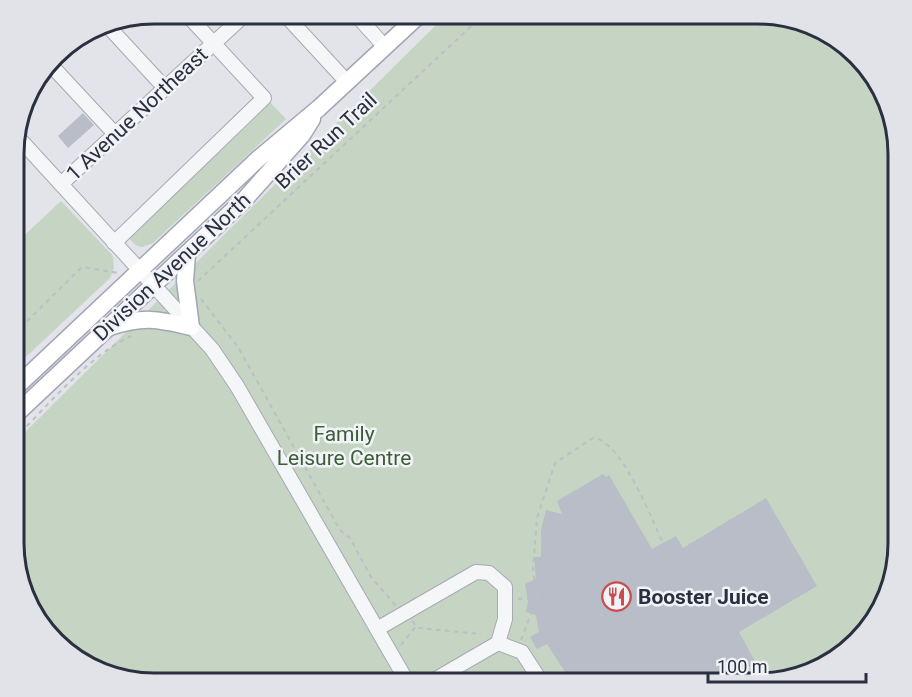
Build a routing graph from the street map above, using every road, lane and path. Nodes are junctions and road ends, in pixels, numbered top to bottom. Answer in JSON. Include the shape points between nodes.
{"nodes":[{"id":1,"x":196,"y":24,"type":"edge"},
{"id":2,"x":235,"y":24,"type":"edge"},
{"id":3,"x":294,"y":24,"type":"edge"},
{"id":4,"x":365,"y":24,"type":"edge"},
{"id":5,"x":410,"y":24,"type":"edge"},
{"id":6,"x":473,"y":24,"type":"edge"},
{"id":7,"x":112,"y":31,"type":"edge"},
{"id":8,"x":214,"y":43,"type":"junction"},
{"id":9,"x":386,"y":46,"type":"junction"},
{"id":10,"x":55,"y":69,"type":"edge"},
{"id":11,"x":347,"y":82,"type":"junction"},
{"id":12,"x":165,"y":88,"type":"junction"},
{"id":13,"x":319,"y":108,"type":"junction"},
{"id":14,"x":115,"y":134,"type":"junction"},
{"id":15,"x":25,"y":144,"type":"edge"},
{"id":16,"x":61,"y":184,"type":"junction"},
{"id":17,"x":114,"y":243,"type":"junction"},
{"id":18,"x":187,"y":254,"type":"junction"},
{"id":19,"x":139,"y":271,"type":"junction"},
{"id":20,"x":118,"y":273,"type":"dead end"},
{"id":21,"x":151,"y":285,"type":"junction"},
{"id":22,"x":194,"y":288,"type":"dead end"},
{"id":23,"x":196,"y":293,"type":"dead end"},
{"id":24,"x":24,"y":324,"type":"edge"},
{"id":25,"x":191,"y":327,"type":"junction"},
{"id":26,"x":106,"y":328,"type":"junction"},
{"id":27,"x":132,"y":335,"type":"dead end"},
{"id":28,"x":24,"y":380,"type":"edge"},
{"id":29,"x":24,"y":406,"type":"edge"},
{"id":30,"x":24,"y":429,"type":"edge"},
{"id":31,"x":663,"y":543,"type":"dead end"},
{"id":32,"x":537,"y":598,"type":"junction"},
{"id":33,"x":543,"y":598,"type":"dead end"},
{"id":34,"x":506,"y":599,"type":"junction"},
{"id":35,"x":398,"y":609,"type":"dead end"},
{"id":36,"x":410,"y":619,"type":"dead end"},
{"id":37,"x":416,"y":626,"type":"junction"},
{"id":38,"x":377,"y":629,"type":"junction"},
{"id":39,"x":481,"y":634,"type":"dead end"},
{"id":40,"x":521,"y":640,"type":"dead end"},
{"id":41,"x":498,"y":643,"type":"junction"},
{"id":42,"x":401,"y":645,"type":"dead end"},
{"id":43,"x":746,"y":669,"type":"dead end"},
{"id":44,"x":402,"y":673,"type":"edge"},
{"id":45,"x":446,"y":673,"type":"edge"},
{"id":46,"x":536,"y":673,"type":"edge"},
{"id":47,"x":749,"y":673,"type":"edge"}],
"edges":[{"from":1,"to":8,"type":"street"},
{"from":2,"to":8,"type":"street","name":"1 Avenue Northeast"},
{"from":3,"to":11,"type":"street"},
{"from":4,"to":9,"type":"street"},
{"from":5,"to":9,"type":"main road","name":"Division Avenue North"},
{"from":6,"to":22,"type":"path","name":"Brier Run Trail","via":[[195,281]]},
{"from":7,"to":12,"type":"street"},
{"from":8,"to":12,"type":"street","name":"1 Avenue Northeast"},
{"from":8,"to":17,"type":"street","via":[[264,98]]},
{"from":9,"to":11,"type":"main road","name":"Division Avenue North"},
{"from":10,"to":14,"type":"street"},
{"from":11,"to":13,"type":"main road","name":"Division Avenue North"},
{"from":12,"to":14,"type":"street","name":"1 Avenue Northeast"},
{"from":13,"to":18,"type":"main road","name":"Division Avenue North","via":[[266,177]]},
{"from":13,"to":19,"type":"main road","name":"Division Avenue North","via":[[258,159]]},
{"from":14,"to":16,"type":"street","name":"1 Avenue Northeast"},
{"from":15,"to":16,"type":"street"},
{"from":16,"to":17,"type":"street"},
{"from":17,"to":19,"type":"street"},
{"from":18,"to":21,"type":"main road","name":"Division Avenue North"},
{"from":18,"to":25,"type":"main road","via":[[185,281]]},
{"from":19,"to":21,"type":"street"},
{"from":19,"to":28,"type":"main road","name":"Division Avenue North"},
{"from":20,"to":24,"type":"path","via":[[82,267]]},
{"from":21,"to":25,"type":"street"},
{"from":21,"to":26,"type":"main road","name":"Division Avenue North"},
{"from":23,"to":35,"type":"path","via":[[238,347],[339,530],[350,538],[371,577]]},
{"from":25,"to":26,"type":"main road","via":[[147,318]]},
{"from":25,"to":38,"type":"street","via":[[237,386]]},
{"from":26,"to":29,"type":"main road","name":"Division Avenue North"},
{"from":27,"to":30,"type":"path","via":[[90,365]]},
{"from":31,"to":32,"type":"path","via":[[626,468],[612,449],[593,438],[555,463],[539,509],[533,555]]},
{"from":32,"to":33,"type":"path"},
{"from":32,"to":34,"type":"path"},
{"from":32,"to":40,"type":"path"},
{"from":34,"to":38,"type":"street","via":[[505,587],[496,578],[476,572]]},
{"from":34,"to":41,"type":"street"},
{"from":36,"to":37,"type":"path"},
{"from":37,"to":39,"type":"path"},
{"from":37,"to":42,"type":"path"},
{"from":38,"to":44,"type":"street"},
{"from":41,"to":45,"type":"street"},
{"from":41,"to":46,"type":"street","via":[[522,652]]},
{"from":43,"to":47,"type":"path"}]}
